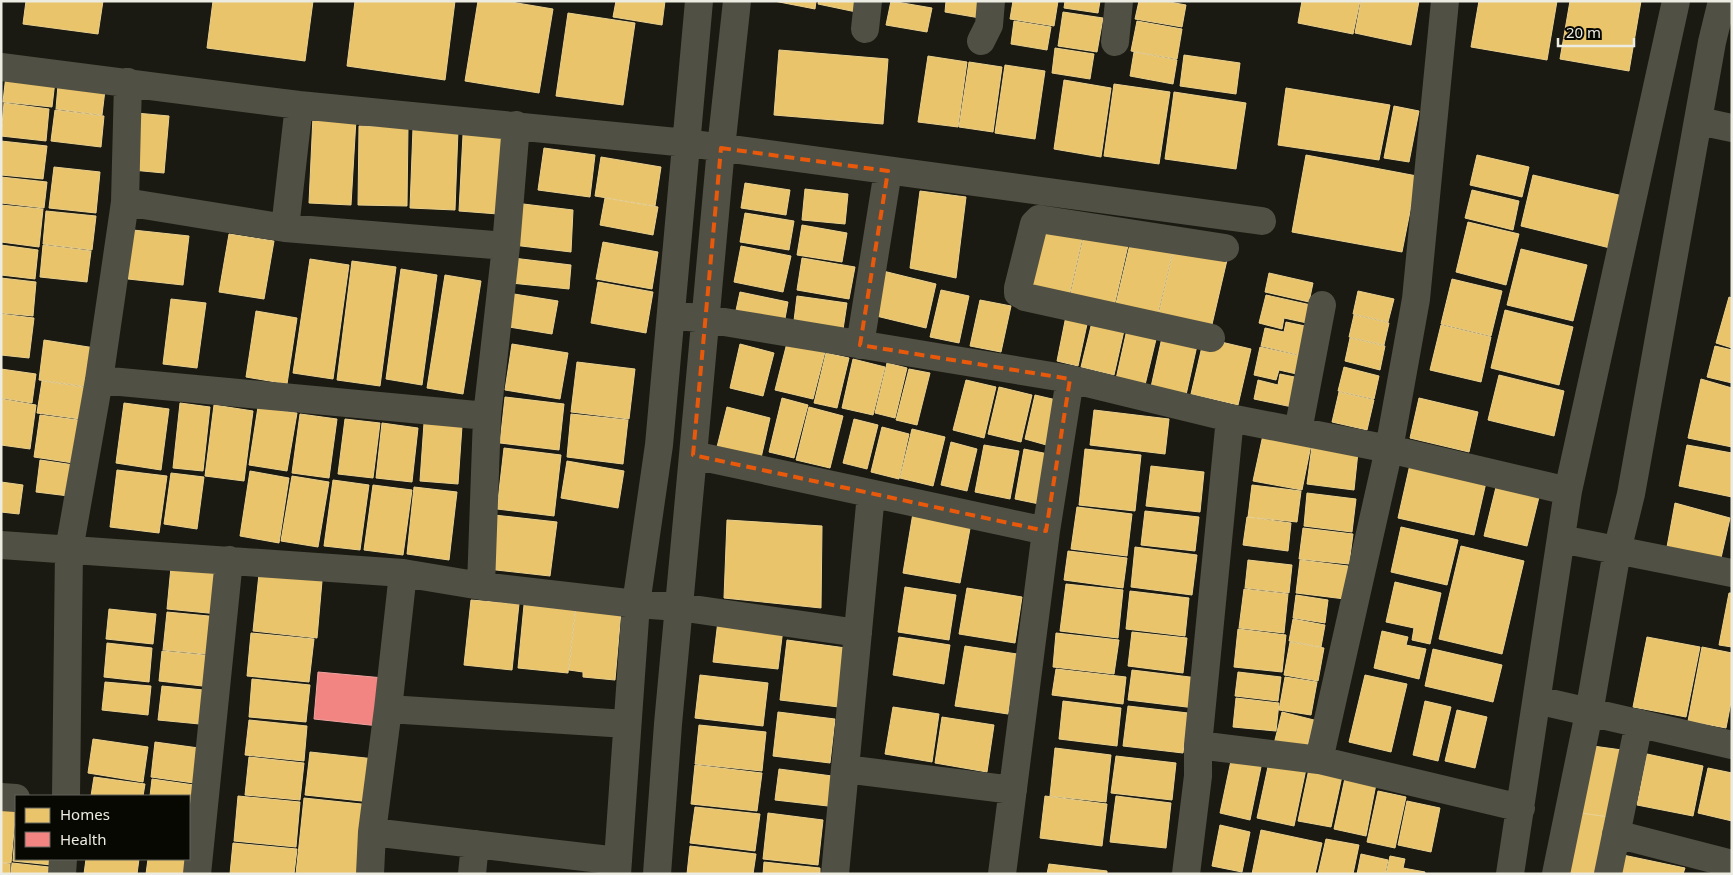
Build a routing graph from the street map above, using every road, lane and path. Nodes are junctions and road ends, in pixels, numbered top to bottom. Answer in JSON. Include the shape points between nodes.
{"nodes":[{"id":1,"x":699,"y":1,"type":"edge"},
{"id":2,"x":737,"y":1,"type":"edge"},
{"id":3,"x":868,"y":1,"type":"edge"},
{"id":4,"x":991,"y":1,"type":"edge"},
{"id":5,"x":1119,"y":1,"type":"edge"},
{"id":6,"x":1445,"y":1,"type":"edge"},
{"id":7,"x":1676,"y":1,"type":"edge"},
{"id":8,"x":1722,"y":1,"type":"edge"},
{"id":9,"x":865,"y":29,"type":"dead end"},
{"id":10,"x":981,"y":40,"type":"dead end"},
{"id":11,"x":1115,"y":42,"type":"dead end"},
{"id":12,"x":1722,"y":45,"type":"edge"},
{"id":13,"x":1,"y":67,"type":"edge"},
{"id":14,"x":128,"y":82,"type":"junction"},
{"id":15,"x":299,"y":104,"type":"junction"},
{"id":16,"x":1698,"y":121,"type":"junction"},
{"id":17,"x":516,"y":125,"type":"junction"},
{"id":18,"x":1732,"y":128,"type":"edge"},
{"id":19,"x":686,"y":143,"type":"junction"},
{"id":20,"x":721,"y":148,"type":"junction"},
{"id":21,"x":888,"y":171,"type":"junction"},
{"id":22,"x":125,"y":202,"type":"junction"},
{"id":23,"x":1135,"y":204,"type":"junction"},
{"id":24,"x":1262,"y":221,"type":"dead end"},
{"id":25,"x":285,"y":228,"type":"junction"},
{"id":26,"x":1131,"y":232,"type":"junction"},
{"id":27,"x":506,"y":246,"type":"junction"},
{"id":28,"x":1225,"y":248,"type":"dead end"},
{"id":29,"x":1322,"y":305,"type":"dead end"},
{"id":30,"x":671,"y":315,"type":"junction"},
{"id":31,"x":706,"y":320,"type":"junction"},
{"id":32,"x":1211,"y":338,"type":"dead end"},
{"id":33,"x":860,"y":345,"type":"junction"},
{"id":34,"x":1070,"y":379,"type":"junction"},
{"id":35,"x":99,"y":380,"type":"junction"},
{"id":36,"x":487,"y":416,"type":"junction"},
{"id":37,"x":1230,"y":418,"type":"junction"},
{"id":38,"x":1298,"y":431,"type":"junction"},
{"id":39,"x":1389,"y":449,"type":"junction"},
{"id":40,"x":692,"y":456,"type":"junction"},
{"id":41,"x":1568,"y":490,"type":"junction"},
{"id":42,"x":871,"y":494,"type":"junction"},
{"id":43,"x":1046,"y":532,"type":"junction"},
{"id":44,"x":1561,"y":539,"type":"junction"},
{"id":45,"x":1,"y":545,"type":"edge"},
{"id":46,"x":69,"y":550,"type":"junction"},
{"id":47,"x":1617,"y":551,"type":"junction"},
{"id":48,"x":229,"y":560,"type":"junction"},
{"id":49,"x":1731,"y":568,"type":"edge"},
{"id":50,"x":403,"y":573,"type":"junction"},
{"id":51,"x":481,"y":586,"type":"junction"},
{"id":52,"x":636,"y":604,"type":"junction"},
{"id":53,"x":679,"y":607,"type":"junction"},
{"id":54,"x":858,"y":633,"type":"junction"},
{"id":55,"x":1537,"y":700,"type":"junction"},
{"id":56,"x":388,"y":709,"type":"junction"},
{"id":57,"x":1589,"y":713,"type":"junction"},
{"id":58,"x":1638,"y":722,"type":"junction"},
{"id":59,"x":627,"y":724,"type":"junction"},
{"id":60,"x":1198,"y":745,"type":"junction"},
{"id":61,"x":1732,"y":745,"type":"edge"},
{"id":62,"x":1319,"y":760,"type":"junction"},
{"id":63,"x":845,"y":769,"type":"junction"},
{"id":64,"x":1013,"y":790,"type":"junction"},
{"id":65,"x":66,"y":795,"type":"edge"},
{"id":66,"x":1,"y":797,"type":"edge"},
{"id":67,"x":15,"y":798,"type":"edge"},
{"id":68,"x":1521,"y":808,"type":"junction"},
{"id":69,"x":372,"y":832,"type":"junction"},
{"id":70,"x":1616,"y":834,"type":"junction"},
{"id":71,"x":475,"y":844,"type":"junction"},
{"id":72,"x":63,"y":860,"type":"edge"},
{"id":73,"x":1732,"y":864,"type":"edge"},
{"id":74,"x":617,"y":867,"type":"edge"},
{"id":75,"x":62,"y":874,"type":"edge"},
{"id":76,"x":198,"y":874,"type":"edge"},
{"id":77,"x":370,"y":874,"type":"edge"},
{"id":78,"x":472,"y":874,"type":"edge"},
{"id":79,"x":656,"y":874,"type":"edge"},
{"id":80,"x":835,"y":874,"type":"edge"},
{"id":81,"x":1002,"y":874,"type":"edge"},
{"id":82,"x":1186,"y":874,"type":"edge"},
{"id":83,"x":1510,"y":874,"type":"edge"},
{"id":84,"x":1556,"y":874,"type":"edge"},
{"id":85,"x":1608,"y":874,"type":"edge"}],
"edges":[{"from":1,"to":19,"type":"street"},
{"from":2,"to":20,"type":"street"},
{"from":3,"to":9,"type":"street"},
{"from":4,"to":10,"type":"street","via":[[989,25]]},
{"from":5,"to":11,"type":"street"},
{"from":6,"to":39,"type":"street","via":[[1416,299]]},
{"from":7,"to":41,"type":"street"},
{"from":8,"to":12,"type":"street"},
{"from":12,"to":16,"type":"street"},
{"from":13,"to":14,"type":"street"},
{"from":14,"to":15,"type":"street"},
{"from":14,"to":22,"type":"street"},
{"from":15,"to":17,"type":"street"},
{"from":15,"to":25,"type":"street"},
{"from":16,"to":18,"type":"street"},
{"from":16,"to":47,"type":"street","via":[[1631,494]]},
{"from":17,"to":19,"type":"street"},
{"from":17,"to":27,"type":"street"},
{"from":19,"to":20,"type":"street"},
{"from":19,"to":30,"type":"street"},
{"from":20,"to":21,"type":"street"},
{"from":20,"to":31,"type":"street"},
{"from":21,"to":23,"type":"street"},
{"from":21,"to":33,"type":"street"},
{"from":22,"to":25,"type":"street"},
{"from":22,"to":35,"type":"street"},
{"from":23,"to":24,"type":"street"},
{"from":23,"to":26,"type":"street"},
{"from":25,"to":27,"type":"street"},
{"from":26,"to":28,"type":"street"},
{"from":26,"to":32,"type":"street","via":[[1039,219],[1034,224],[1018,293]]},
{"from":27,"to":36,"type":"street"},
{"from":29,"to":38,"type":"street"},
{"from":30,"to":31,"type":"street"},
{"from":30,"to":52,"type":"street","via":[[659,445]]},
{"from":31,"to":33,"type":"street"},
{"from":31,"to":40,"type":"street"},
{"from":33,"to":34,"type":"street"},
{"from":34,"to":37,"type":"street"},
{"from":34,"to":43,"type":"street"},
{"from":35,"to":36,"type":"street"},
{"from":35,"to":46,"type":"street"},
{"from":36,"to":51,"type":"street"},
{"from":37,"to":38,"type":"street"},
{"from":37,"to":60,"type":"street"},
{"from":38,"to":39,"type":"street"},
{"from":39,"to":41,"type":"street"},
{"from":39,"to":62,"type":"street"},
{"from":40,"to":42,"type":"street"},
{"from":40,"to":53,"type":"street"},
{"from":41,"to":44,"type":"street"},
{"from":42,"to":43,"type":"street"},
{"from":42,"to":54,"type":"street"},
{"from":43,"to":64,"type":"street"},
{"from":44,"to":47,"type":"street"},
{"from":44,"to":55,"type":"street"},
{"from":45,"to":46,"type":"street"},
{"from":46,"to":48,"type":"street"},
{"from":46,"to":65,"type":"street"},
{"from":47,"to":49,"type":"street"},
{"from":47,"to":57,"type":"street"},
{"from":48,"to":50,"type":"street"},
{"from":48,"to":76,"type":"street"},
{"from":50,"to":51,"type":"street"},
{"from":50,"to":56,"type":"street"},
{"from":51,"to":52,"type":"street"},
{"from":52,"to":53,"type":"street"},
{"from":52,"to":59,"type":"street"},
{"from":53,"to":54,"type":"street"},
{"from":53,"to":79,"type":"street"},
{"from":54,"to":63,"type":"street"},
{"from":55,"to":57,"type":"street"},
{"from":55,"to":68,"type":"street"},
{"from":56,"to":59,"type":"street"},
{"from":56,"to":69,"type":"street"},
{"from":57,"to":58,"type":"street"},
{"from":57,"to":84,"type":"street"},
{"from":58,"to":61,"type":"street"},
{"from":58,"to":70,"type":"street"},
{"from":59,"to":74,"type":"street"},
{"from":60,"to":62,"type":"street"},
{"from":60,"to":82,"type":"street","via":[[1198,776]]},
{"from":62,"to":68,"type":"street"},
{"from":63,"to":64,"type":"street"},
{"from":63,"to":80,"type":"street"},
{"from":64,"to":81,"type":"street"},
{"from":66,"to":67,"type":"street"},
{"from":68,"to":83,"type":"street"},
{"from":69,"to":71,"type":"street"},
{"from":69,"to":77,"type":"street"},
{"from":70,"to":73,"type":"street"},
{"from":70,"to":85,"type":"street"},
{"from":71,"to":74,"type":"street"},
{"from":71,"to":78,"type":"street"},
{"from":72,"to":75,"type":"street"}]}
